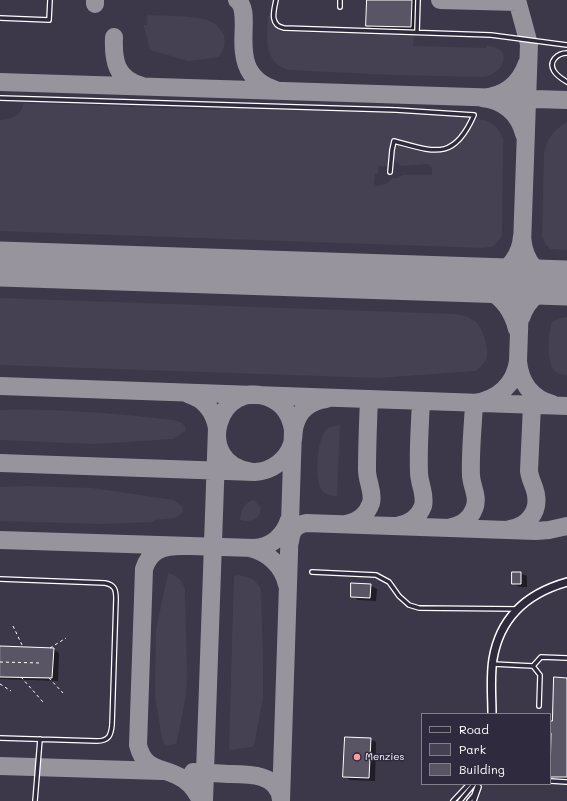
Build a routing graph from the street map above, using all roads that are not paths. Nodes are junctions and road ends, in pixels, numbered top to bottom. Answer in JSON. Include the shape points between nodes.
{"nodes":[{"id":1,"x":50,"y":0,"type":"edge"},
{"id":2,"x":276,"y":0,"type":"edge"},
{"id":3,"x":340,"y":0,"type":"edge"},
{"id":4,"x":418,"y":0,"type":"edge"},
{"id":5,"x":340,"y":7,"type":"dead end"},
{"id":6,"x":0,"y":18,"type":"edge"},
{"id":7,"x":417,"y":32,"type":"junction"},
{"id":8,"x":567,"y":45,"type":"edge"},
{"id":9,"x":567,"y":53,"type":"edge"},
{"id":10,"x":567,"y":82,"type":"edge"},
{"id":11,"x":0,"y":98,"type":"edge"},
{"id":12,"x":390,"y":172,"type":"dead end"},
{"id":13,"x":312,"y":572,"type":"dead end"},
{"id":14,"x":0,"y":579,"type":"edge"},
{"id":15,"x":567,"y":582,"type":"edge"},
{"id":16,"x":518,"y":609,"type":"junction"},
{"id":17,"x":567,"y":658,"type":"edge"},
{"id":18,"x":492,"y":664,"type":"junction"},
{"id":19,"x":533,"y":666,"type":"junction"},
{"id":20,"x":540,"y":706,"type":"dead end"},
{"id":21,"x":492,"y":713,"type":"edge"},
{"id":22,"x":0,"y":738,"type":"edge"},
{"id":23,"x":40,"y":739,"type":"junction"},
{"id":24,"x":551,"y":781,"type":"edge"},
{"id":25,"x":567,"y":782,"type":"edge"},
{"id":26,"x":468,"y":785,"type":"edge"},
{"id":27,"x":473,"y":785,"type":"edge"},
{"id":28,"x":478,"y":785,"type":"edge"},
{"id":29,"x":479,"y":785,"type":"edge"},
{"id":30,"x":35,"y":801,"type":"edge"},
{"id":31,"x":454,"y":801,"type":"edge"},
{"id":32,"x":460,"y":801,"type":"edge"},
{"id":33,"x":469,"y":801,"type":"edge"},
{"id":34,"x":474,"y":801,"type":"edge"}],
"edges":[{"from":1,"to":6,"type":"lane","via":[[49,20]]},
{"from":2,"to":7,"type":"lane","via":[[273,18],[280,27]]},
{"from":3,"to":5,"type":"lane"},
{"from":4,"to":7,"type":"lane"},
{"from":7,"to":8,"type":"lane","via":[[491,35]]},
{"from":9,"to":10,"type":"lane","via":[[557,56],[552,65],[560,78]]},
{"from":11,"to":12,"type":"lane","via":[[396,110],[474,115],[458,141],[444,150],[425,149],[394,141]]},
{"from":13,"to":16,"type":"lane","via":[[376,575],[389,582],[409,605],[419,608]]},
{"from":14,"to":23,"type":"lane","via":[[105,583],[115,589],[110,736],[102,741]]},
{"from":15,"to":16,"type":"street","via":[[538,593]]},
{"from":16,"to":18,"type":"street","via":[[502,631]]},
{"from":17,"to":19,"type":"lane","via":[[541,657]]},
{"from":18,"to":19,"type":"lane"},
{"from":18,"to":21,"type":"street"},
{"from":19,"to":20,"type":"lane","via":[[540,675]]},
{"from":22,"to":23,"type":"lane"},
{"from":23,"to":30,"type":"lane"},
{"from":24,"to":25,"type":"lane"},
{"from":26,"to":31,"type":"lane"},
{"from":27,"to":32,"type":"lane"},
{"from":28,"to":33,"type":"lane"},
{"from":29,"to":34,"type":"lane"}]}
